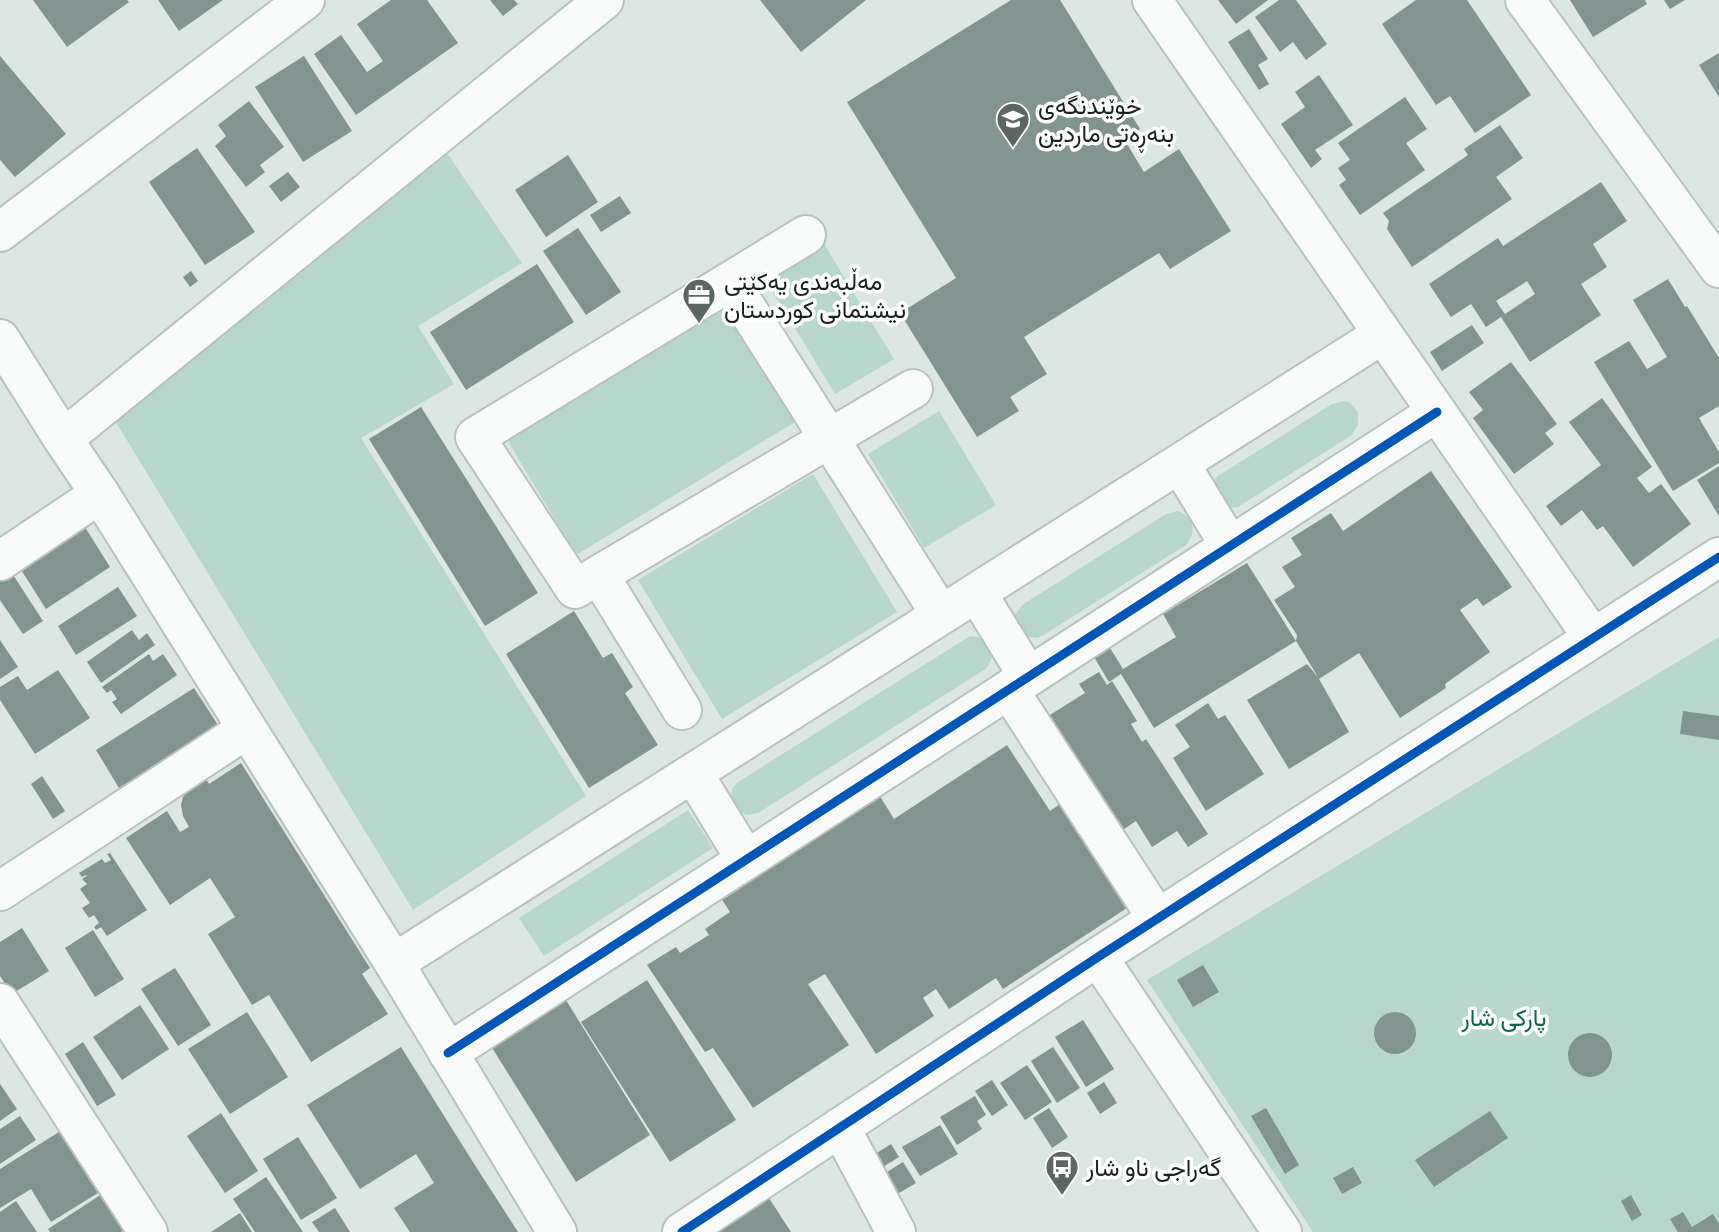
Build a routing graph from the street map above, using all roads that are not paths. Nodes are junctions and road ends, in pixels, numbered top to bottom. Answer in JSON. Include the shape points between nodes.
{"nodes":[{"id":1,"x":604,"y":0,"type":"edge"},
{"id":2,"x":1152,"y":0,"type":"edge"},
{"id":3,"x":1533,"y":3,"type":"edge"},
{"id":4,"x":292,"y":4,"type":"edge"},
{"id":5,"x":0,"y":232,"type":"edge"},
{"id":6,"x":806,"y":235,"type":"dead end"},
{"id":7,"x":1719,"y":268,"type":"edge"},
{"id":8,"x":730,"y":282,"type":"junction"},
{"id":9,"x":1383,"y":334,"type":"junction"},
{"id":10,"x":0,"y":339,"type":"edge"},
{"id":11,"x":914,"y":389,"type":"dead end"},
{"id":12,"x":1437,"y":412,"type":"junction"},
{"id":13,"x":829,"y":438,"type":"junction"},
{"id":14,"x":63,"y":439,"type":"junction"},
{"id":15,"x":1180,"y":464,"type":"junction"},
{"id":16,"x":100,"y":494,"type":"junction"},
{"id":17,"x":1230,"y":546,"type":"junction"},
{"id":18,"x":1719,"y":557,"type":"edge"},
{"id":19,"x":0,"y":561,"type":"edge"},
{"id":20,"x":599,"y":575,"type":"junction"},
{"id":21,"x":977,"y":593,"type":"junction"},
{"id":22,"x":941,"y":615,"type":"junction"},
{"id":23,"x":1593,"y":638,"type":"junction"},
{"id":24,"x":1018,"y":683,"type":"junction"},
{"id":25,"x":682,"y":710,"type":"dead end"},
{"id":26,"x":247,"y":730,"type":"junction"},
{"id":27,"x":693,"y":773,"type":"junction"},
{"id":28,"x":746,"y":860,"type":"junction"},
{"id":29,"x":0,"y":891,"type":"edge"},
{"id":30,"x":1157,"y":918,"type":"junction"},
{"id":31,"x":1098,"y":957,"type":"junction"},
{"id":32,"x":394,"y":963,"type":"junction"},
{"id":33,"x":0,"y":1003,"type":"edge"},
{"id":34,"x":448,"y":1053,"type":"junction"},
{"id":35,"x":840,"y":1127,"type":"junction"},
{"id":36,"x":148,"y":1232,"type":"edge"},
{"id":37,"x":557,"y":1232,"type":"edge"},
{"id":38,"x":682,"y":1232,"type":"edge"},
{"id":39,"x":895,"y":1232,"type":"edge"},
{"id":40,"x":1282,"y":1232,"type":"edge"}],
"edges":[{"from":1,"to":14,"type":"street"},
{"from":2,"to":9,"type":"street"},
{"from":3,"to":7,"type":"street"},
{"from":4,"to":5,"type":"street"},
{"from":6,"to":8,"type":"street"},
{"from":8,"to":13,"type":"street"},
{"from":8,"to":20,"type":"street","via":[[475,437],[575,589]]},
{"from":9,"to":12,"type":"street"},
{"from":9,"to":15,"type":"street"},
{"from":10,"to":14,"type":"street"},
{"from":11,"to":13,"type":"street"},
{"from":12,"to":17,"type":"street"},
{"from":12,"to":23,"type":"street"},
{"from":13,"to":20,"type":"street"},
{"from":13,"to":22,"type":"street"},
{"from":14,"to":16,"type":"street"},
{"from":15,"to":17,"type":"street"},
{"from":15,"to":21,"type":"street"},
{"from":16,"to":19,"type":"street"},
{"from":16,"to":26,"type":"street"},
{"from":17,"to":24,"type":"street"},
{"from":18,"to":23,"type":"street"},
{"from":20,"to":25,"type":"street"},
{"from":21,"to":22,"type":"street"},
{"from":21,"to":24,"type":"street"},
{"from":22,"to":27,"type":"street"},
{"from":23,"to":30,"type":"street"},
{"from":24,"to":28,"type":"street"},
{"from":24,"to":30,"type":"street"},
{"from":26,"to":29,"type":"street"},
{"from":26,"to":32,"type":"street"},
{"from":27,"to":28,"type":"street"},
{"from":27,"to":32,"type":"street"},
{"from":28,"to":34,"type":"street"},
{"from":30,"to":31,"type":"street"},
{"from":31,"to":35,"type":"street"},
{"from":31,"to":40,"type":"street"},
{"from":32,"to":34,"type":"street"},
{"from":33,"to":36,"type":"street"},
{"from":34,"to":37,"type":"street"},
{"from":35,"to":38,"type":"street"},
{"from":35,"to":39,"type":"street"}]}
